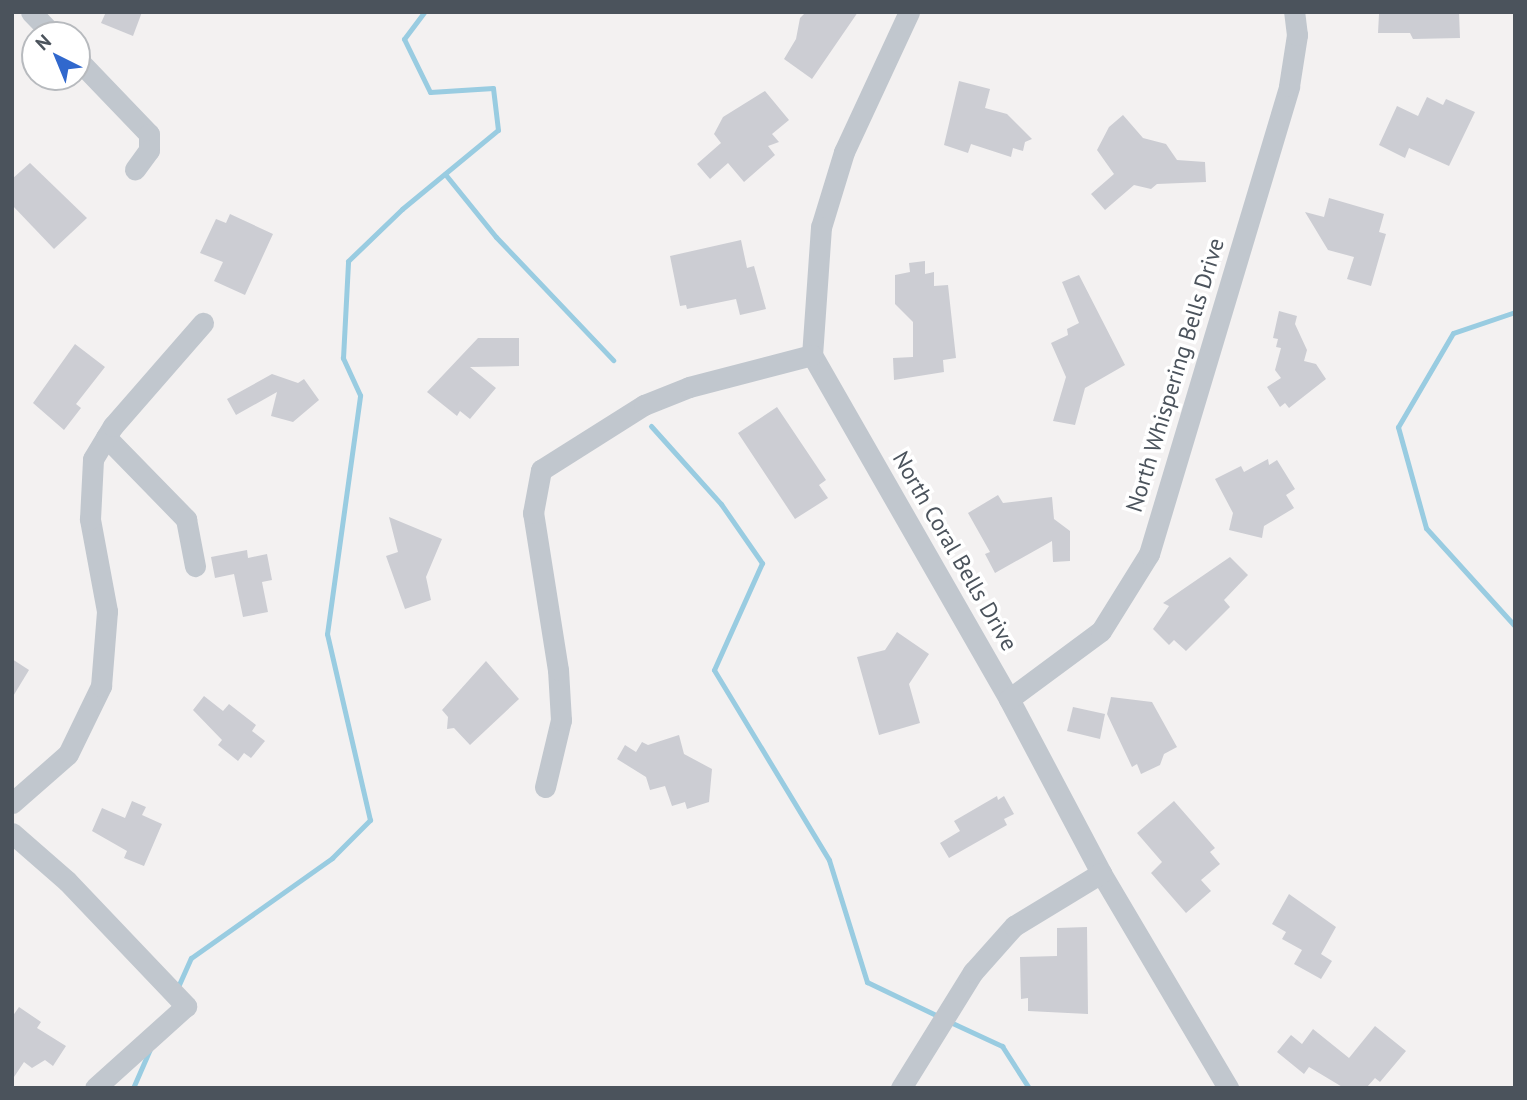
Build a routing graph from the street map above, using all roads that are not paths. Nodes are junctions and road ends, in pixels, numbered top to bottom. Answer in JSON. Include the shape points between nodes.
{"nodes":[{"id":1,"x":909,"y":12,"type":"edge"},
{"id":2,"x":1294,"y":12,"type":"edge"},
{"id":3,"x":91,"y":73,"type":"edge"},
{"id":4,"x":135,"y":169,"type":"dead end"},
{"id":5,"x":203,"y":323,"type":"dead end"},
{"id":6,"x":812,"y":355,"type":"junction"},
{"id":7,"x":106,"y":437,"type":"junction"},
{"id":8,"x":195,"y":566,"type":"dead end"},
{"id":9,"x":1009,"y":699,"type":"junction"},
{"id":10,"x":545,"y":787,"type":"dead end"},
{"id":11,"x":12,"y":803,"type":"edge"},
{"id":12,"x":12,"y":834,"type":"edge"},
{"id":13,"x":1101,"y":873,"type":"junction"},
{"id":14,"x":95,"y":1088,"type":"edge"},
{"id":15,"x":901,"y":1088,"type":"edge"},
{"id":16,"x":1228,"y":1088,"type":"edge"}],
"edges":[{"from":1,"to":6,"type":"street","via":[[845,152],[821,227]]},
{"from":2,"to":9,"type":"street","name":"North Whispering Bells Drive","via":[[1297,34],[1289,86],[1149,554],[1101,631]]},
{"from":3,"to":4,"type":"street","via":[[149,134],[149,150]]},
{"from":5,"to":7,"type":"street"},
{"from":6,"to":9,"type":"street","name":"North Coral Bells Drive"},
{"from":6,"to":10,"type":"street","via":[[689,387],[644,405],[541,470],[533,513],[558,670],[561,720]]},
{"from":7,"to":8,"type":"street","via":[[186,519]]},
{"from":7,"to":11,"type":"street","via":[[93,459],[90,519],[107,611],[100,686],[68,754]]},
{"from":9,"to":13,"type":"street","name":"North Coral Bells Drive"},
{"from":12,"to":14,"type":"street","via":[[67,881],[186,1006]]},
{"from":13,"to":15,"type":"street","via":[[1014,926],[973,972]]},
{"from":13,"to":16,"type":"street","name":"North Coral Bells Drive"}]}
